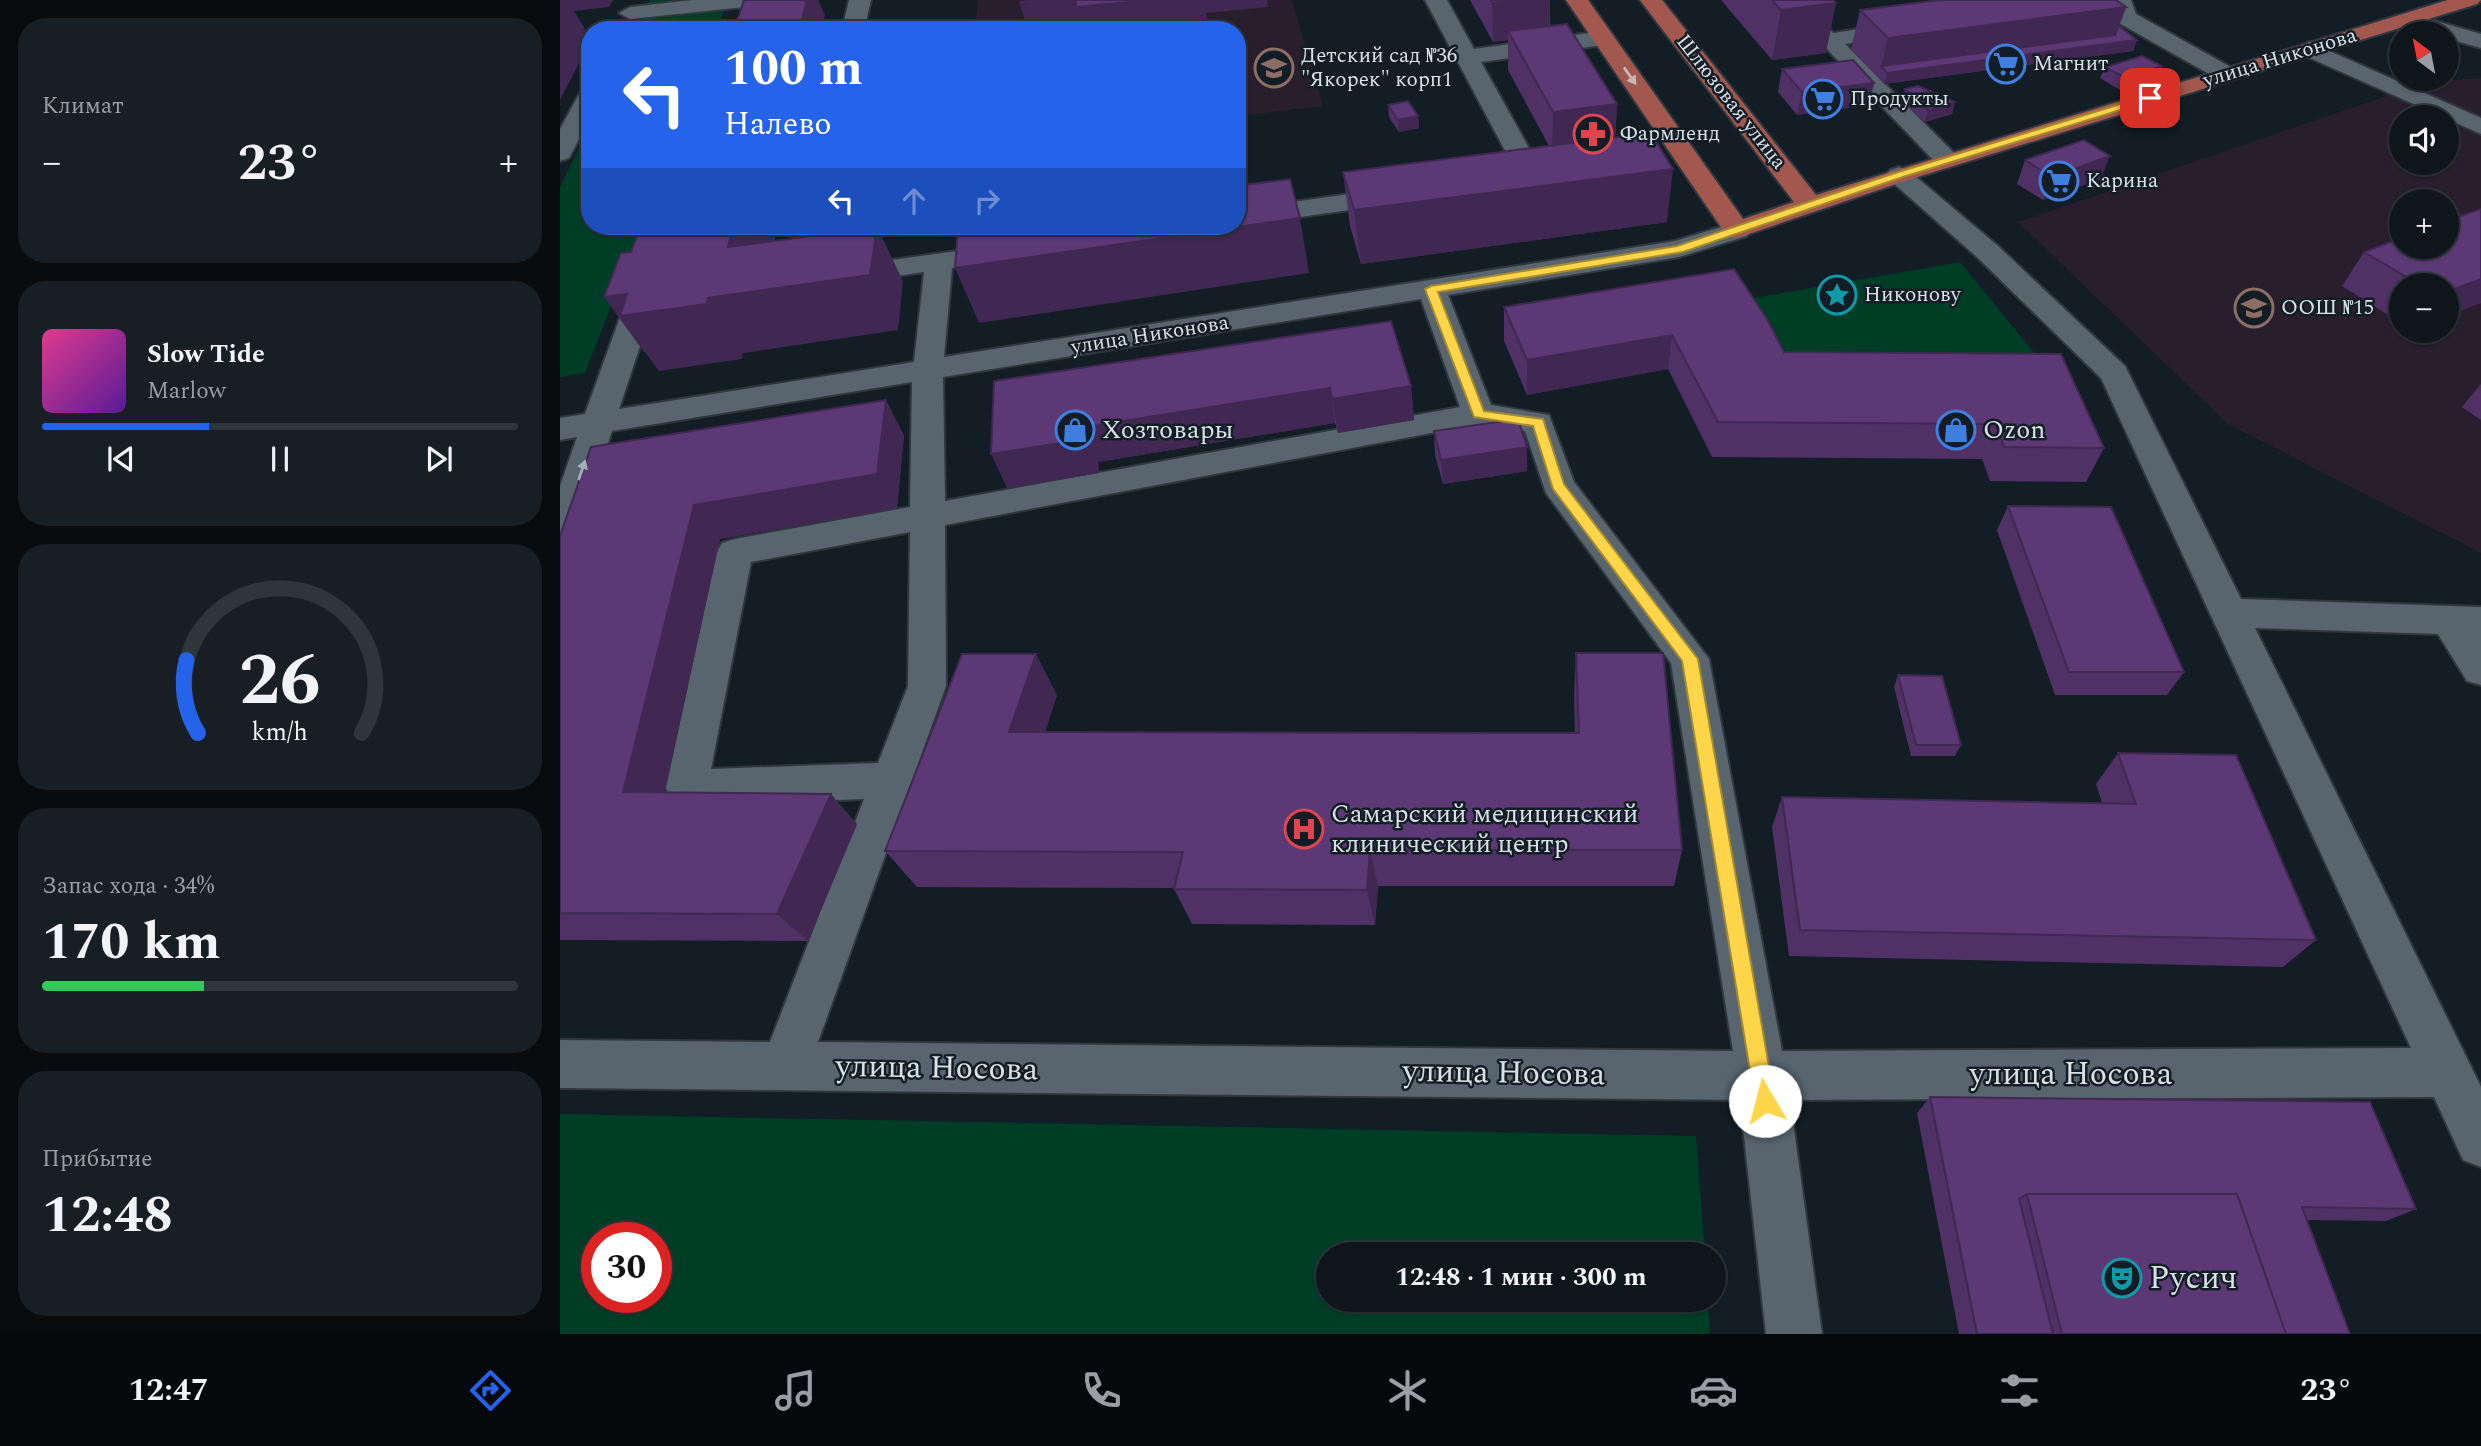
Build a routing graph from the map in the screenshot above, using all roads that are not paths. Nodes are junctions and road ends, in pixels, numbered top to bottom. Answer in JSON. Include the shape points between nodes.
{"nodes":[{"id":1,"x":860,"y":0,"type":"edge"},
{"id":2,"x":1436,"y":0,"type":"edge"},
{"id":3,"x":1577,"y":0,"type":"edge"},
{"id":4,"x":1651,"y":0,"type":"edge"},
{"id":5,"x":1791,"y":0,"type":"edge"},
{"id":6,"x":2470,"y":0,"type":"edge"},
{"id":7,"x":744,"y":5,"type":"edge"},
{"id":8,"x":2123,"y":9,"type":"edge"},
{"id":9,"x":629,"y":14,"type":"edge"},
{"id":10,"x":2102,"y":17,"type":"dead end"},
{"id":11,"x":2408,"y":19,"type":"junction"},
{"id":12,"x":855,"y":21,"type":"edge"},
{"id":13,"x":1934,"y":26,"type":"edge"},
{"id":14,"x":1603,"y":38,"type":"junction"},
{"id":15,"x":1828,"y":40,"type":"junction"},
{"id":16,"x":2481,"y":41,"type":"edge"},
{"id":17,"x":2309,"y":49,"type":"junction"},
{"id":18,"x":1465,"y":57,"type":"junction"},
{"id":19,"x":2226,"y":74,"type":"junction"},
{"id":20,"x":581,"y":111,"type":"edge"},
{"id":21,"x":2481,"y":127,"type":"edge"},
{"id":22,"x":560,"y":153,"type":"edge"},
{"id":23,"x":1947,"y":160,"type":"junction"},
{"id":24,"x":1899,"y":175,"type":"junction"},
{"id":25,"x":1505,"y":179,"type":"edge"},
{"id":26,"x":1424,"y":191,"type":"edge"},
{"id":27,"x":1810,"y":205,"type":"junction"},
{"id":28,"x":1246,"y":217,"type":"edge"},
{"id":29,"x":1737,"y":229,"type":"junction"},
{"id":30,"x":663,"y":235,"type":"edge"},
{"id":31,"x":807,"y":235,"type":"edge"},
{"id":32,"x":993,"y":253,"type":"edge"},
{"id":33,"x":939,"y":261,"type":"junction"},
{"id":34,"x":1431,"y":289,"type":"junction"},
{"id":35,"x":928,"y":370,"type":"junction"},
{"id":36,"x":1479,"y":414,"type":"junction"},
{"id":37,"x":599,"y":424,"type":"junction"},
{"id":38,"x":560,"y":429,"type":"edge"},
{"id":39,"x":928,"y":518,"type":"junction"},
{"id":40,"x":560,"y":535,"type":"edge"},
{"id":41,"x":2228,"y":613,"type":"junction"},
{"id":42,"x":2465,"y":620,"type":"edge"},
{"id":43,"x":2481,"y":670,"type":"edge"},
{"id":44,"x":892,"y":780,"type":"junction"},
{"id":45,"x":560,"y":1064,"type":"edge"},
{"id":46,"x":785,"y":1067,"type":"junction"},
{"id":47,"x":2447,"y":1072,"type":"junction"},
{"id":48,"x":1762,"y":1076,"type":"junction"},
{"id":49,"x":2481,"y":1142,"type":"edge"},
{"id":50,"x":1794,"y":1334,"type":"edge"}],
"edges":[{"from":1,"to":12,"type":"street"},
{"from":2,"to":18,"type":"street"},
{"from":3,"to":14,"type":"main road"},
{"from":4,"to":27,"type":"main road","name":"Шлюзовая улица"},
{"from":5,"to":15,"type":"street"},
{"from":6,"to":11,"type":"main road","name":"улица Никонова"},
{"from":7,"to":9,"type":"street"},
{"from":8,"to":10,"type":"street"},
{"from":8,"to":19,"type":"street"},
{"from":11,"to":16,"type":"street"},
{"from":11,"to":17,"type":"main road","name":"улица Никонова"},
{"from":13,"to":15,"type":"street"},
{"from":14,"to":18,"type":"street"},
{"from":14,"to":29,"type":"main road","one_way":true,"via":[[1672,155]]},
{"from":15,"to":23,"type":"street"},
{"from":17,"to":19,"type":"main road","name":"улица Никонова"},
{"from":17,"to":21,"type":"street"},
{"from":18,"to":25,"type":"street","via":[[1544,174]]},
{"from":19,"to":23,"type":"main road","name":"улица Никонова"},
{"from":20,"to":22,"type":"street"},
{"from":23,"to":24,"type":"main road","name":"улица Никонова"},
{"from":24,"to":27,"type":"main road","name":"улица Никонова"},
{"from":24,"to":41,"type":"street","via":[[2115,373]]},
{"from":26,"to":28,"type":"street"},
{"from":27,"to":29,"type":"main road","name":"улица Никонова"},
{"from":29,"to":34,"type":"street","name":"улица Никонова","via":[[1679,250]]},
{"from":30,"to":37,"type":"street"},
{"from":31,"to":33,"type":"street","via":[[796,282]]},
{"from":32,"to":33,"type":"street"},
{"from":33,"to":35,"type":"street"},
{"from":34,"to":35,"type":"street","name":"улица Никонова"},
{"from":34,"to":36,"type":"street"},
{"from":35,"to":37,"type":"street","name":"улица Никонова"},
{"from":35,"to":39,"type":"street"},
{"from":36,"to":39,"type":"street"},
{"from":36,"to":48,"type":"street","via":[[1538,422],[1558,485],[1690,659]]},
{"from":37,"to":38,"type":"street","name":"улица Никонова"},
{"from":40,"to":37,"type":"street","one_way":true},
{"from":39,"to":44,"type":"street","via":[[927,686]]},
{"from":39,"to":44,"type":"street","via":[[735,552],[687,788]]},
{"from":41,"to":42,"type":"street"},
{"from":41,"to":47,"type":"street"},
{"from":42,"to":43,"type":"street"},
{"from":44,"to":46,"type":"street"},
{"from":45,"to":46,"type":"street","name":"улица Носова"},
{"from":46,"to":48,"type":"street","name":"улица Носова"},
{"from":47,"to":48,"type":"street","name":"улица Носова"},
{"from":47,"to":49,"type":"street"},
{"from":48,"to":50,"type":"street"}]}
